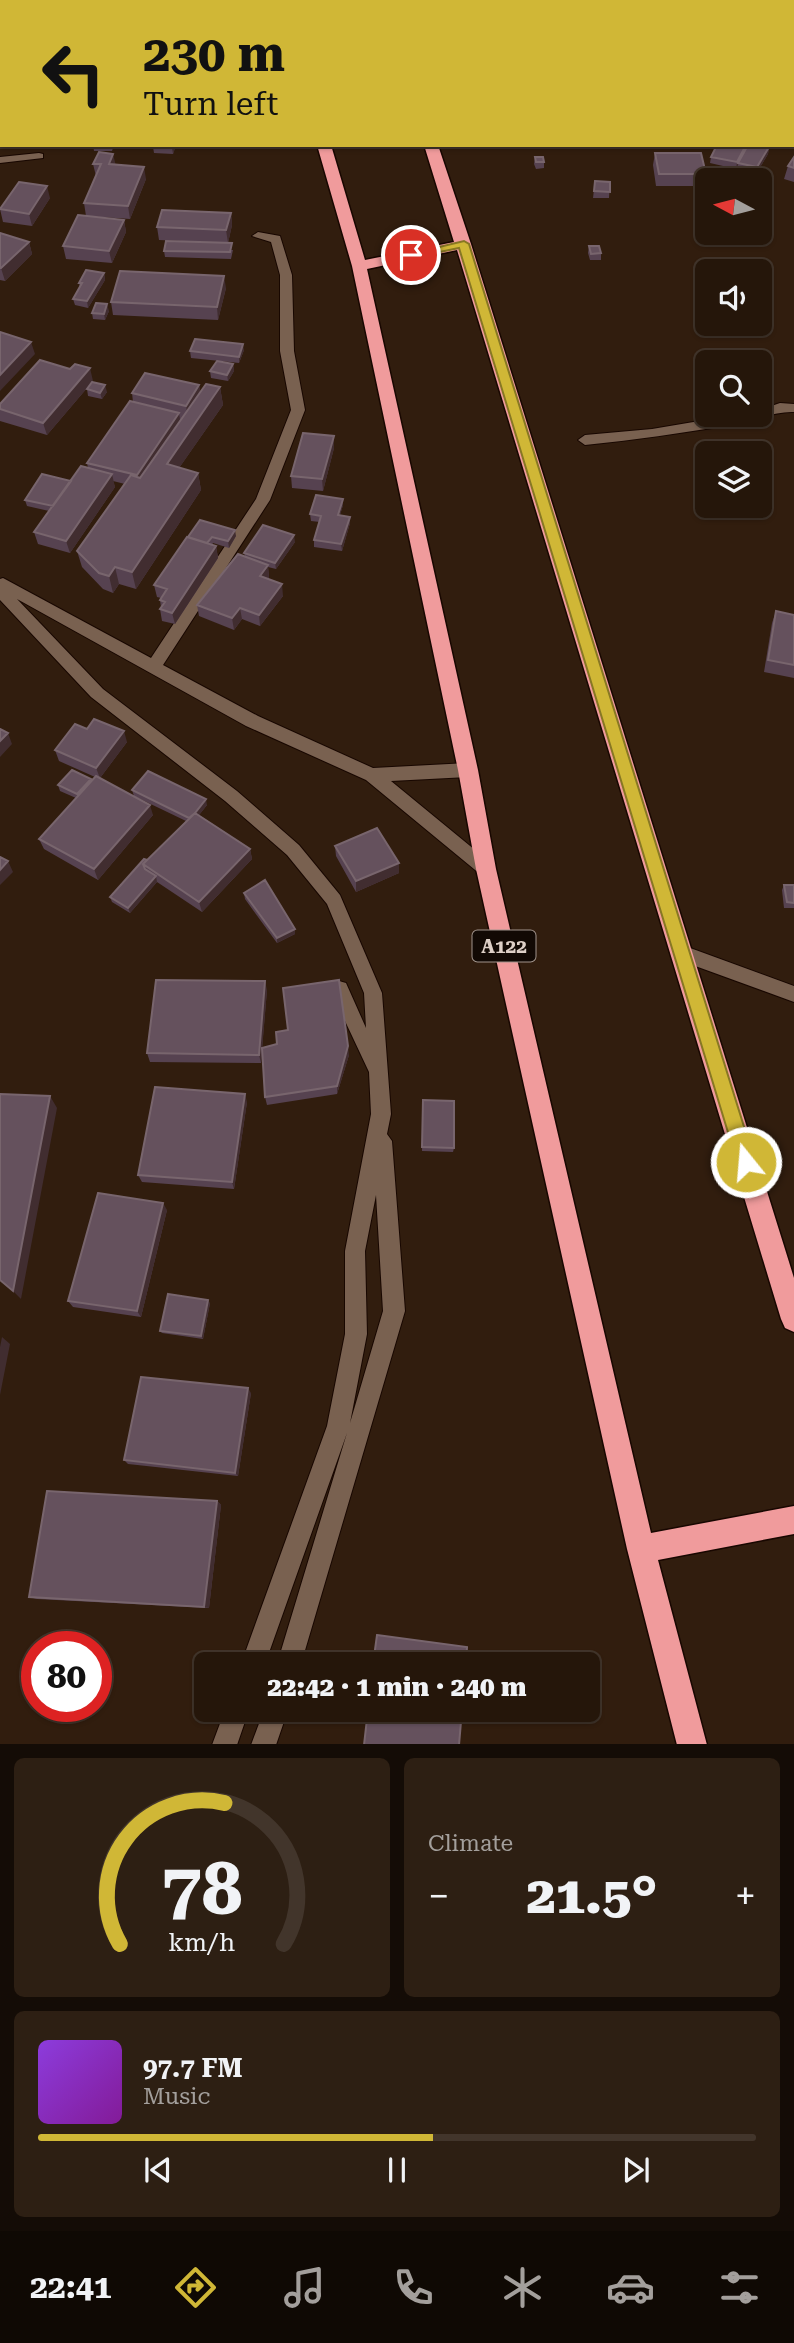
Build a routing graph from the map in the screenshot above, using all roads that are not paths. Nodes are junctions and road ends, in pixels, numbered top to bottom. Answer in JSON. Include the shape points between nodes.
{"nodes":[{"id":1,"x":325,"y":147,"type":"edge"},
{"id":2,"x":432,"y":147,"type":"edge"},
{"id":3,"x":39,"y":156,"type":"dead end"},
{"id":4,"x":0,"y":160,"type":"edge"},
{"id":5,"x":258,"y":236,"type":"dead end"},
{"id":6,"x":464,"y":244,"type":"junction"},
{"id":7,"x":359,"y":266,"type":"junction"},
{"id":8,"x":794,"y":408,"type":"edge"},
{"id":9,"x":772,"y":410,"type":"edge"},
{"id":10,"x":695,"y":426,"type":"edge"},
{"id":11,"x":585,"y":440,"type":"dead end"},
{"id":12,"x":0,"y":583,"type":"edge"},
{"id":13,"x":0,"y":590,"type":"edge"},
{"id":14,"x":153,"y":668,"type":"junction"},
{"id":15,"x":468,"y":770,"type":"junction"},
{"id":16,"x":372,"y":775,"type":"junction"},
{"id":17,"x":486,"y":869,"type":"junction"},
{"id":18,"x":682,"y":953,"type":"junction"},
{"id":19,"x":340,"y":989,"type":"edge"},
{"id":20,"x":794,"y":994,"type":"edge"},
{"id":21,"x":377,"y":1077,"type":"junction"},
{"id":22,"x":794,"y":1319,"type":"edge"},
{"id":23,"x":794,"y":1520,"type":"edge"},
{"id":24,"x":641,"y":1549,"type":"junction"},
{"id":25,"x":257,"y":1652,"type":"edge"},
{"id":26,"x":293,"y":1652,"type":"edge"},
{"id":27,"x":232,"y":1722,"type":"edge"},
{"id":28,"x":272,"y":1722,"type":"edge"},
{"id":29,"x":223,"y":1744,"type":"edge"},
{"id":30,"x":263,"y":1744,"type":"edge"},
{"id":31,"x":692,"y":1744,"type":"edge"}],
"edges":[{"from":1,"to":7,"type":"highway","number":"A122"},
{"from":2,"to":6,"type":"highway"},
{"from":3,"to":4,"type":"street"},
{"from":5,"to":14,"type":"street","via":[[276,239],[286,275],[288,351],[298,410],[263,500]]},
{"from":6,"to":7,"type":"highway"},
{"from":6,"to":18,"type":"highway"},
{"from":7,"to":15,"type":"highway","number":"A122"},
{"from":8,"to":9,"type":"street"},
{"from":10,"to":11,"type":"street"},
{"from":12,"to":14,"type":"street"},
{"from":13,"to":21,"type":"street","via":[[97,693],[293,850],[334,900],[373,993]]},
{"from":14,"to":16,"type":"street","via":[[252,721]]},
{"from":15,"to":16,"type":"street"},
{"from":15,"to":17,"type":"highway","number":"A122"},
{"from":16,"to":17,"type":"street"},
{"from":17,"to":24,"type":"highway","number":"A122"},
{"from":18,"to":20,"type":"street"},
{"from":18,"to":22,"type":"highway"},
{"from":19,"to":21,"type":"street"},
{"from":21,"to":25,"type":"street","via":[[381,1114],[355,1251],[356,1334],[338,1426]]},
{"from":21,"to":26,"type":"street","via":[[394,1311]]},
{"from":23,"to":24,"type":"highway"},
{"from":24,"to":31,"type":"highway","number":"A122"},
{"from":27,"to":29,"type":"street"},
{"from":28,"to":30,"type":"street"}]}
